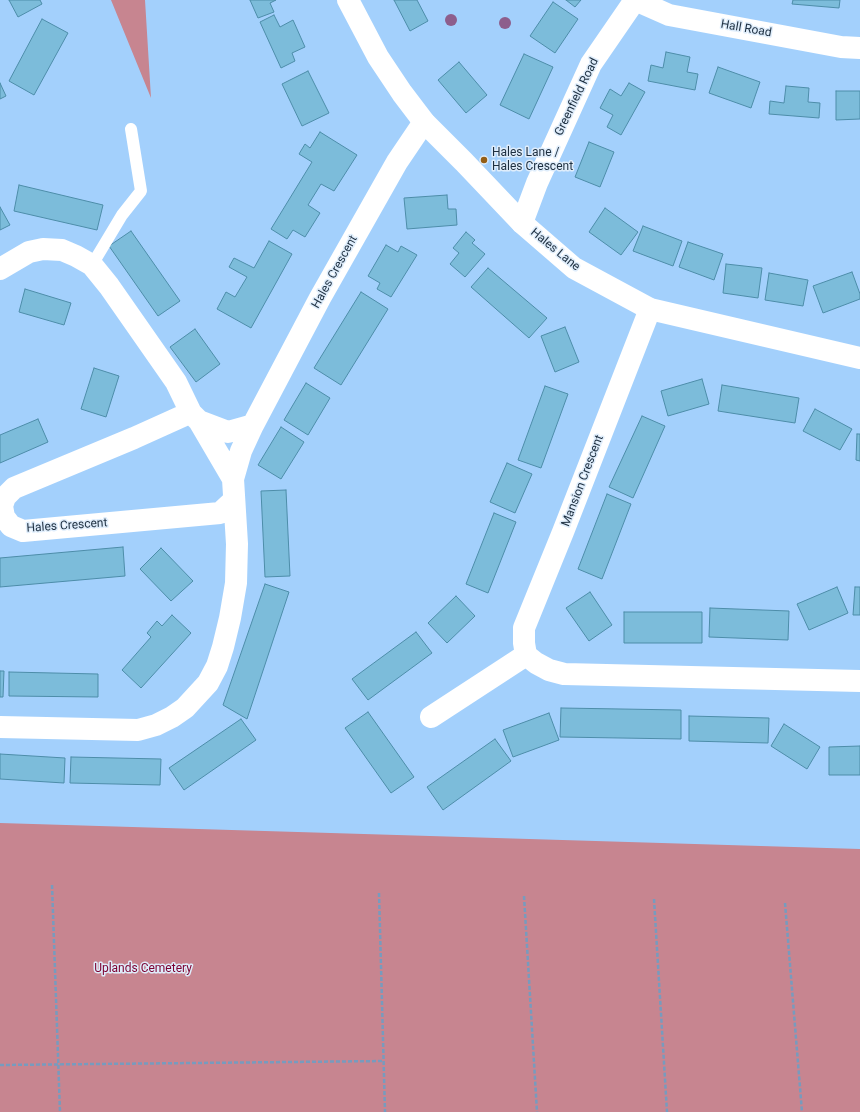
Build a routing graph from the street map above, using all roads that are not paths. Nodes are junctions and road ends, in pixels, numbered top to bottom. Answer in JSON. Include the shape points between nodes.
{"nodes":[{"id":1,"x":348,"y":0,"type":"edge"},
{"id":2,"x":635,"y":0,"type":"edge"},
{"id":3,"x":860,"y":48,"type":"edge"},
{"id":4,"x":424,"y":122,"type":"junction"},
{"id":5,"x":131,"y":129,"type":"dead end"},
{"id":6,"x":522,"y":223,"type":"junction"},
{"id":7,"x":92,"y":265,"type":"junction"},
{"id":8,"x":0,"y":269,"type":"edge"},
{"id":9,"x":650,"y":309,"type":"junction"},
{"id":10,"x":860,"y":358,"type":"edge"},
{"id":11,"x":195,"y":417,"type":"junction"},
{"id":12,"x":253,"y":425,"type":"junction"},
{"id":13,"x":233,"y":490,"type":"junction"},
{"id":14,"x":526,"y":655,"type":"junction"},
{"id":15,"x":860,"y":681,"type":"edge"},
{"id":16,"x":431,"y":717,"type":"dead end"},
{"id":17,"x":0,"y":727,"type":"edge"}],
"edges":[{"from":1,"to":4,"type":"street","name":"Hales Lane","via":[[378,57]]},
{"from":2,"to":3,"type":"street","name":"Hall Road","via":[[669,15],[841,47]]},
{"from":2,"to":6,"type":"street","name":"Greenfield Road","via":[[591,64],[537,183]]},
{"from":4,"to":6,"type":"street","name":"Hales Lane"},
{"from":4,"to":12,"type":"street","name":"Hales Crescent","via":[[397,162],[343,257]]},
{"from":5,"to":7,"type":"lane","via":[[141,191],[122,215]]},
{"from":6,"to":9,"type":"street","name":"Hales Lane","via":[[574,268]]},
{"from":7,"to":8,"type":"street","via":[[62,250],[43,249],[29,252]]},
{"from":7,"to":11,"type":"street","via":[[176,382]]},
{"from":9,"to":10,"type":"street","name":"Hales Lane"},
{"from":9,"to":14,"type":"street","name":"Mansion Crescent","via":[[524,628]]},
{"from":11,"to":12,"type":"street","via":[[228,432]]},
{"from":11,"to":13,"type":"street"},
{"from":11,"to":13,"type":"street","name":"Hales Crescent","via":[[185,415],[14,488],[5,497],[2,506],[4,517],[10,526],[23,530],[220,514]]},
{"from":12,"to":13,"type":"street","name":"Hales Crescent","via":[[241,451]]},
{"from":13,"to":17,"type":"street","name":"Hales Crescent","via":[[237,544],[236,583],[230,618],[223,647],[208,683],[185,708],[156,725],[138,730]]},
{"from":14,"to":15,"type":"street","via":[[549,670],[564,674]]},
{"from":14,"to":16,"type":"street"}]}
